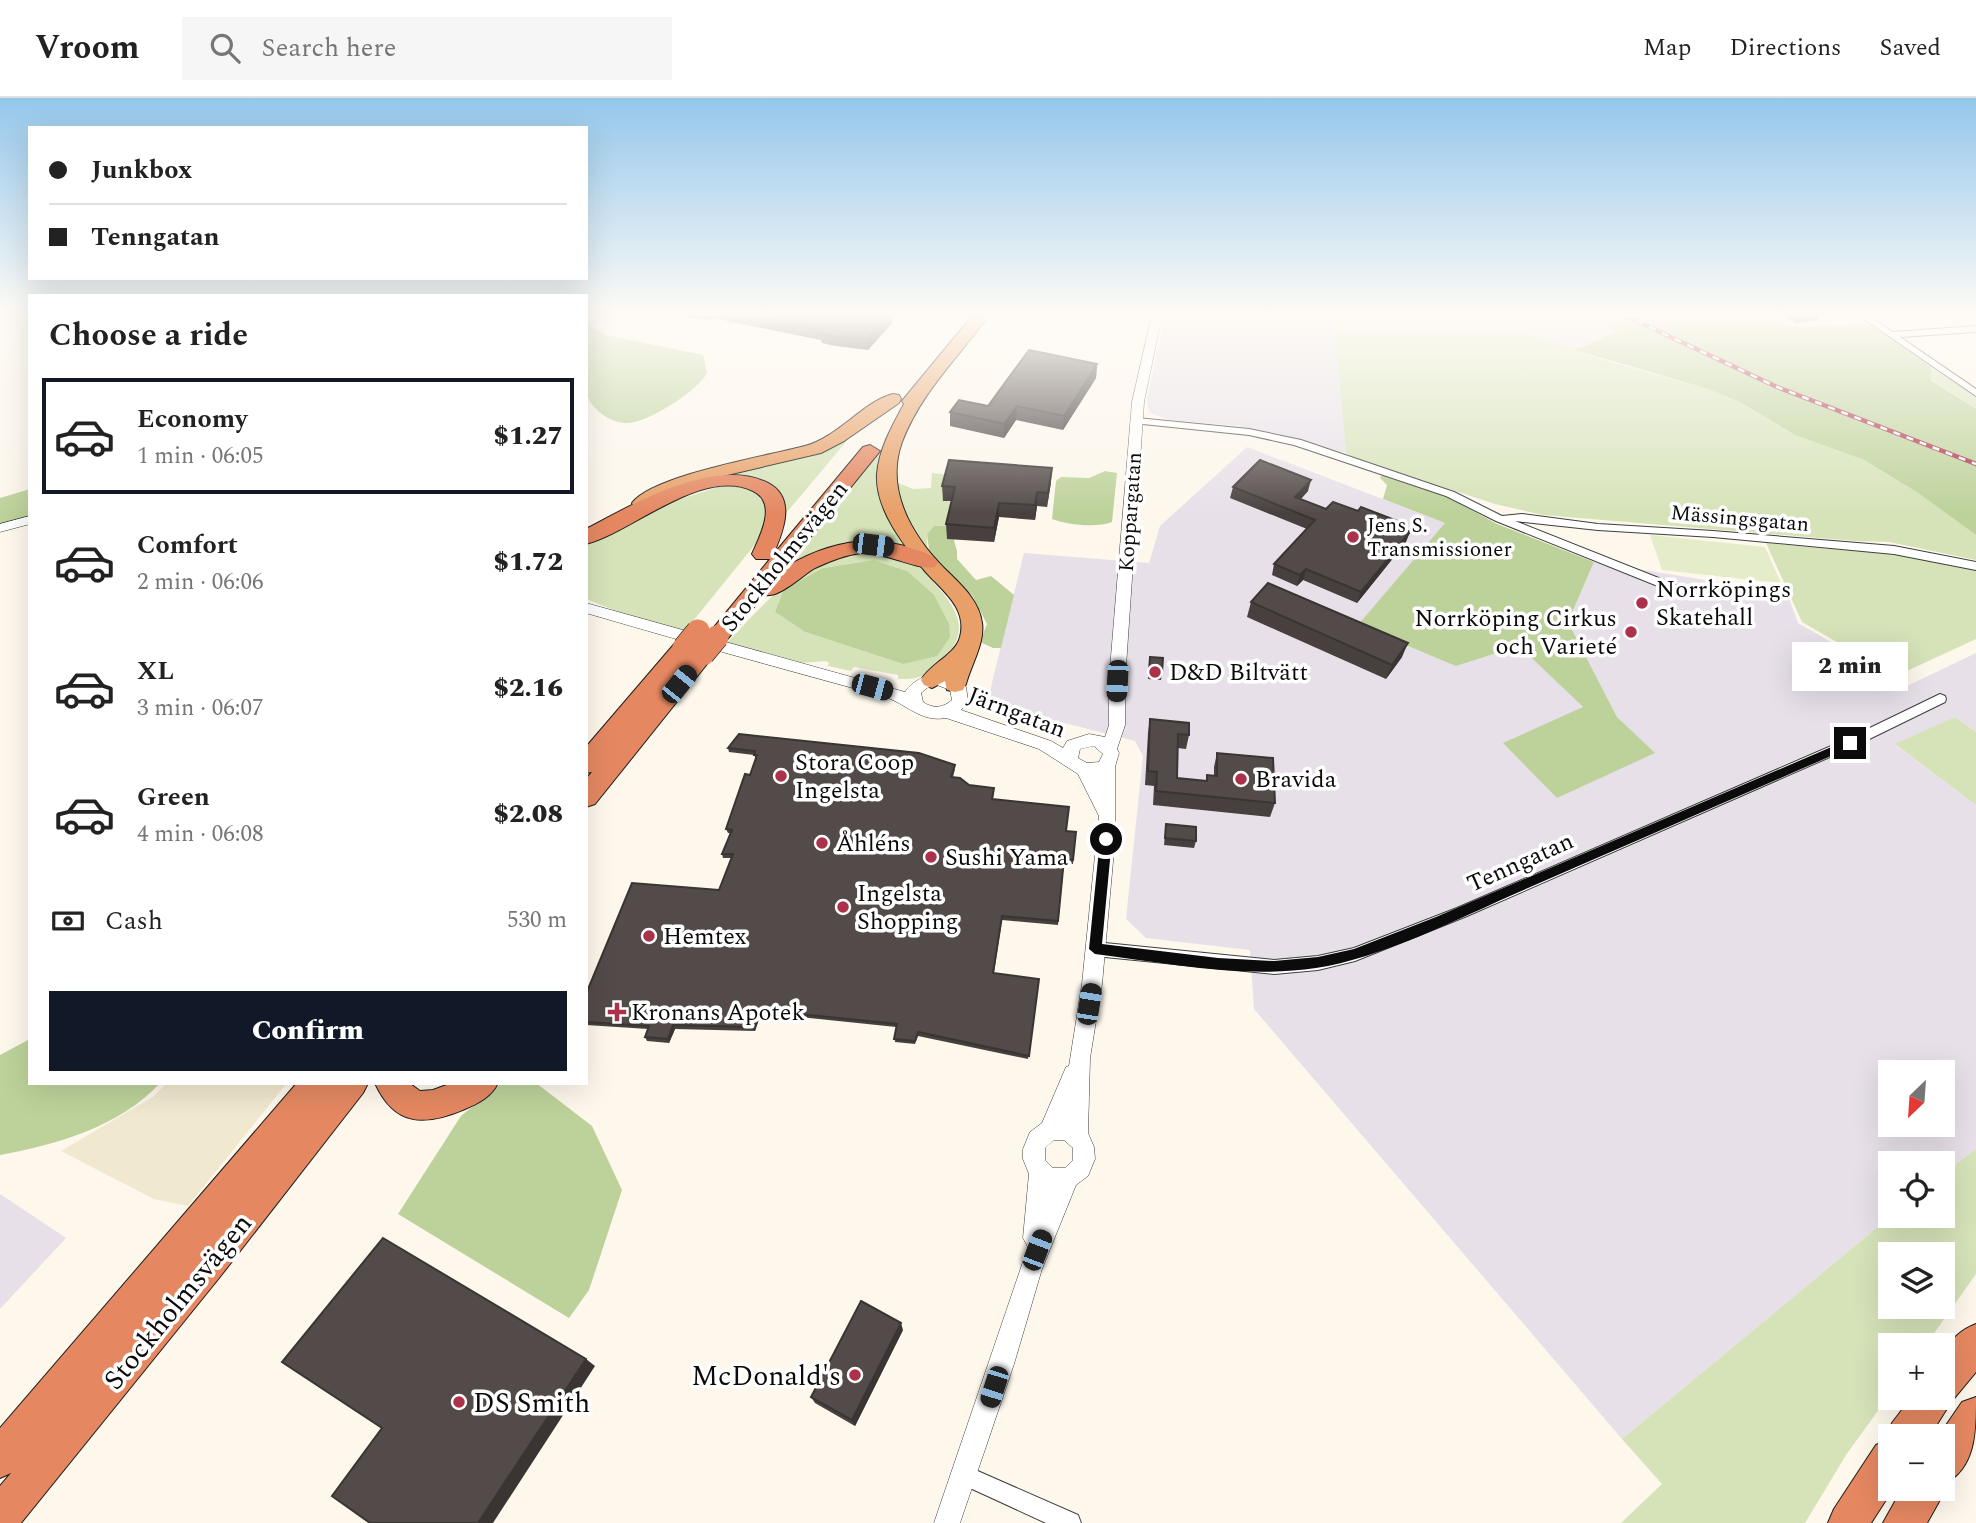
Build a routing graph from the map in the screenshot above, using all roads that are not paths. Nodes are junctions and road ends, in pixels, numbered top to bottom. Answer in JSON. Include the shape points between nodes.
{"nodes":[{"id":1,"x":907,"y":382,"type":"edge"},
{"id":2,"x":926,"y":382,"type":"edge"},
{"id":3,"x":1141,"y":382,"type":"edge"},
{"id":4,"x":920,"y":389,"type":"junction"},
{"id":5,"x":892,"y":399,"type":"junction"},
{"id":6,"x":1136,"y":421,"type":"junction"},
{"id":7,"x":861,"y":449,"type":"junction"},
{"id":8,"x":1500,"y":519,"type":"junction"},
{"id":9,"x":28,"y":521,"type":"edge"},
{"id":10,"x":0,"y":528,"type":"edge"},
{"id":11,"x":588,"y":530,"type":"edge"},
{"id":12,"x":588,"y":537,"type":"edge"},
{"id":13,"x":762,"y":554,"type":"junction"},
{"id":14,"x":927,"y":562,"type":"junction"},
{"id":15,"x":1976,"y":565,"type":"edge"},
{"id":16,"x":1690,"y":595,"type":"dead end"},
{"id":17,"x":741,"y":608,"type":"junction"},
{"id":18,"x":592,"y":609,"type":"edge"},
{"id":19,"x":700,"y":643,"type":"junction"},
{"id":20,"x":965,"y":648,"type":"junction"},
{"id":21,"x":926,"y":682,"type":"junction"},
{"id":22,"x":853,"y":683,"type":"junction"},
{"id":23,"x":958,"y":691,"type":"junction"},
{"id":24,"x":1940,"y":699,"type":"dead end"},
{"id":25,"x":913,"y":701,"type":"junction"},
{"id":26,"x":947,"y":712,"type":"junction"},
{"id":27,"x":1116,"y":712,"type":"junction"},
{"id":28,"x":1084,"y":740,"type":"junction"},
{"id":29,"x":1108,"y":757,"type":"junction"},
{"id":30,"x":588,"y":762,"type":"edge"},
{"id":31,"x":1077,"y":765,"type":"junction"},
{"id":32,"x":588,"y":794,"type":"edge"},
{"id":33,"x":1107,"y":815,"type":"junction"},
{"id":34,"x":1095,"y":949,"type":"junction"},
{"id":35,"x":1080,"y":1058,"type":"junction"},
{"id":36,"x":315,"y":1085,"type":"edge"},
{"id":37,"x":350,"y":1085,"type":"edge"},
{"id":38,"x":392,"y":1085,"type":"edge"},
{"id":39,"x":478,"y":1085,"type":"edge"},
{"id":40,"x":1050,"y":1130,"type":"junction"},
{"id":41,"x":1077,"y":1137,"type":"junction"},
{"id":42,"x":1040,"y":1170,"type":"junction"},
{"id":43,"x":1068,"y":1178,"type":"junction"},
{"id":44,"x":1030,"y":1269,"type":"junction"},
{"id":45,"x":1976,"y":1342,"type":"edge"},
{"id":46,"x":1955,"y":1370,"type":"edge"},
{"id":47,"x":1976,"y":1416,"type":"edge"},
{"id":48,"x":1955,"y":1446,"type":"edge"},
{"id":49,"x":0,"y":1458,"type":"edge"},
{"id":50,"x":964,"y":1475,"type":"junction"},
{"id":51,"x":1878,"y":1477,"type":"edge"},
{"id":52,"x":1918,"y":1501,"type":"edge"},
{"id":53,"x":0,"y":1517,"type":"edge"},
{"id":54,"x":947,"y":1523,"type":"edge"},
{"id":55,"x":1070,"y":1523,"type":"edge"},
{"id":56,"x":1848,"y":1523,"type":"edge"},
{"id":57,"x":1903,"y":1523,"type":"edge"}],
"edges":[{"from":1,"to":5,"type":"highway","name":"Stockholmsvägen"},
{"from":2,"to":4,"type":"highway","name":"Stockholmsvägen"},
{"from":3,"to":6,"type":"street","name":"Koppargatan"},
{"from":4,"to":7,"type":"highway","name":"Stockholmsvägen"},
{"from":4,"to":14,"type":"highway","via":[[885,466],[894,515]]},
{"from":5,"to":7,"type":"highway","name":"Stockholmsvägen"},
{"from":5,"to":11,"type":"highway","via":[[815,449],[672,487]]},
{"from":6,"to":8,"type":"street","name":"Mässingsgatan","via":[[1289,440],[1450,494]]},
{"from":6,"to":27,"type":"street","name":"Koppargatan"},
{"from":7,"to":13,"type":"highway","name":"Stockholmsvägen"},
{"from":7,"to":17,"type":"highway","name":"Stockholmsvägen"},
{"from":8,"to":15,"type":"street","name":"Mässingsgatan","via":[[1522,517],[1894,550]]},
{"from":8,"to":16,"type":"street","name":"Mässingsgatan"},
{"from":9,"to":10,"type":"street"},
{"from":12,"to":13,"type":"highway","via":[[674,494],[707,483],[745,481],[763,487],[776,510]]},
{"from":13,"to":19,"type":"highway","name":"Stockholmsvägen"},
{"from":14,"to":17,"type":"highway","via":[[890,547],[841,549],[807,562]]},
{"from":14,"to":20,"type":"highway","via":[[957,592],[970,614],[973,630]]},
{"from":17,"to":19,"type":"highway","name":"Stockholmsvägen"},
{"from":18,"to":22,"type":"street"},
{"from":19,"to":30,"type":"highway","name":"Stockholmsvägen"},
{"from":19,"to":32,"type":"highway","name":"Stockholmsvägen"},
{"from":20,"to":21,"type":"highway"},
{"from":20,"to":23,"type":"highway"},
{"from":21,"to":22,"type":"street","via":[[901,686]]},
{"from":21,"to":23,"type":"street","via":[[947,680]]},
{"from":21,"to":25,"type":"street","via":[[913,692]]},
{"from":22,"to":25,"type":"street"},
{"from":23,"to":26,"type":"street","via":[[955,707]]},
{"from":23,"to":28,"type":"street","name":"Järngatan","via":[[969,707],[986,716]]},
{"from":24,"to":34,"type":"street","name":"Tenngatan","via":[[1474,907],[1355,954],[1274,967]]},
{"from":25,"to":26,"type":"street","via":[[925,712]]},
{"from":26,"to":31,"type":"street","name":"Järngatan","via":[[1026,737]]},
{"from":27,"to":28,"type":"street"},
{"from":27,"to":29,"type":"street","name":"Koppargatan","via":[[1116,735]]},
{"from":28,"to":29,"type":"street","via":[[1097,740]]},
{"from":28,"to":31,"type":"street","via":[[1070,749]]},
{"from":29,"to":31,"type":"street","via":[[1099,770]]},
{"from":29,"to":33,"type":"street","name":"Koppargatan"},
{"from":31,"to":33,"type":"street"},
{"from":33,"to":34,"type":"street","name":"Koppargatan"},
{"from":34,"to":35,"type":"street","name":"Koppargatan"},
{"from":35,"to":40,"type":"street","name":"Koppargatan"},
{"from":35,"to":41,"type":"street","name":"Koppargatan"},
{"from":36,"to":49,"type":"highway","name":"Stockholmsvägen"},
{"from":37,"to":53,"type":"highway","name":"Stockholmsvägen"},
{"from":38,"to":39,"type":"highway","via":[[399,1097],[422,1106],[449,1101]]},
{"from":40,"to":41,"type":"street","via":[[1064,1130]]},
{"from":40,"to":42,"type":"street","via":[[1034,1147]]},
{"from":41,"to":43,"type":"street","via":[[1084,1148],[1084,1162]]},
{"from":42,"to":43,"type":"street","via":[[1053,1178]]},
{"from":42,"to":44,"type":"street"},
{"from":43,"to":44,"type":"street"},
{"from":44,"to":50,"type":"street"},
{"from":45,"to":46,"type":"highway"},
{"from":47,"to":48,"type":"highway"},
{"from":50,"to":54,"type":"street"},
{"from":50,"to":55,"type":"street"},
{"from":51,"to":56,"type":"highway"},
{"from":52,"to":57,"type":"highway"}]}
